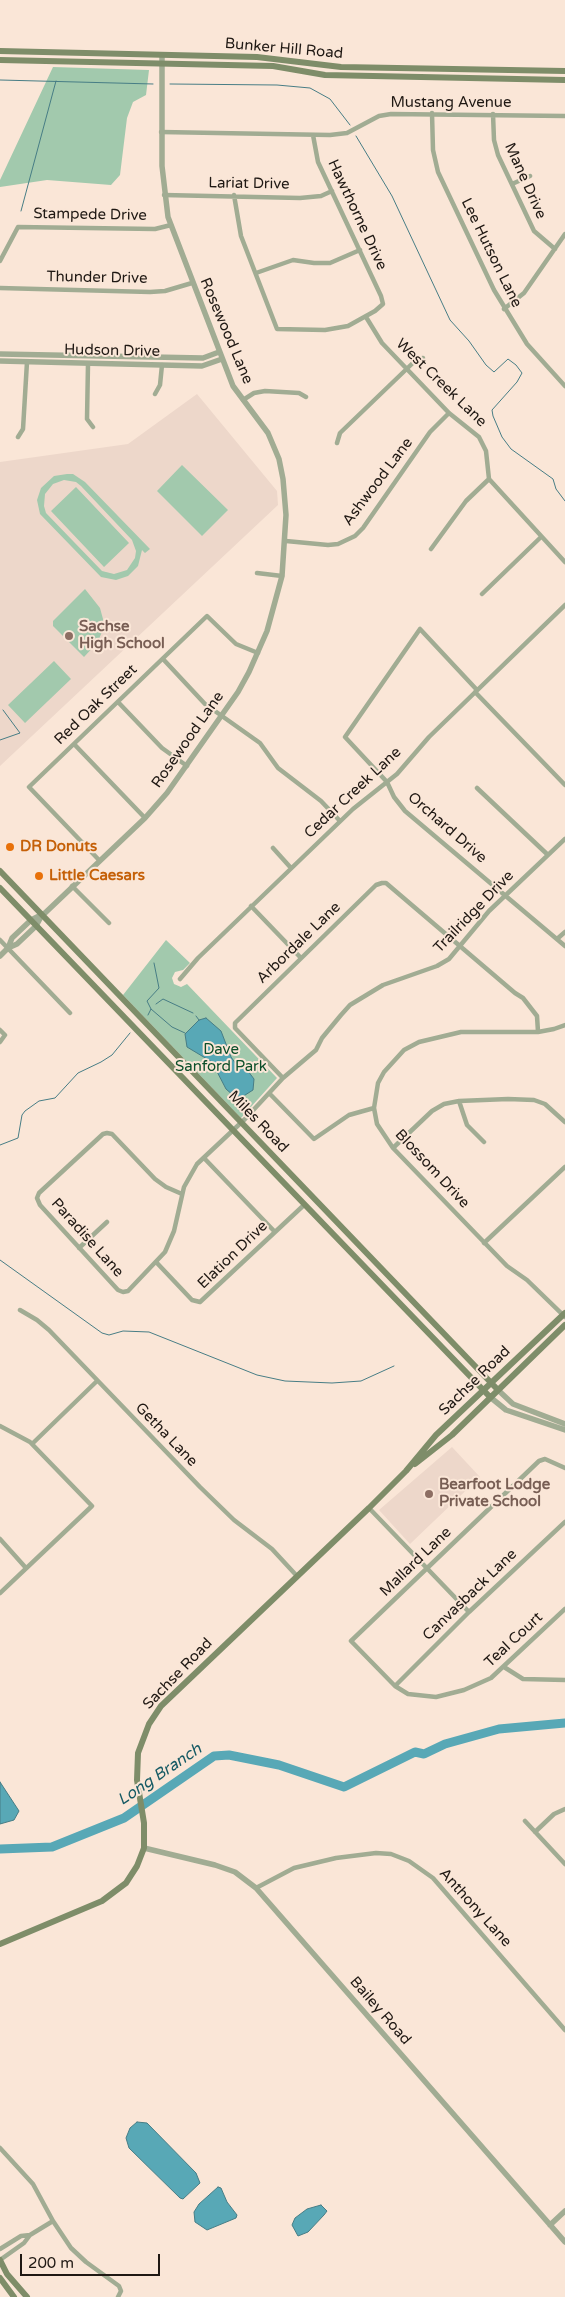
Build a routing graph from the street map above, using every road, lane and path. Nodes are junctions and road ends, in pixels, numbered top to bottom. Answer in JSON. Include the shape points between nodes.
{"nodes":[{"id":1,"x":0,"y":51,"type":"edge"},
{"id":2,"x":162,"y":55,"type":"junction"},
{"id":3,"x":0,"y":60,"type":"edge"},
{"id":4,"x":162,"y":64,"type":"junction"},
{"id":5,"x":565,"y":71,"type":"edge"},
{"id":6,"x":565,"y":80,"type":"edge"},
{"id":7,"x":432,"y":113,"type":"junction"},
{"id":8,"x":493,"y":114,"type":"junction"},
{"id":9,"x":565,"y":116,"type":"edge"},
{"id":10,"x":161,"y":132,"type":"junction"},
{"id":11,"x":313,"y":136,"type":"junction"},
{"id":12,"x":530,"y":176,"type":"dead end"},
{"id":13,"x":512,"y":184,"type":"junction"},
{"id":14,"x":332,"y":190,"type":"junction"},
{"id":15,"x":164,"y":194,"type":"junction"},
{"id":16,"x":234,"y":195,"type":"junction"},
{"id":17,"x":171,"y":225,"type":"junction"},
{"id":18,"x":565,"y":234,"type":"edge"},
{"id":19,"x":554,"y":249,"type":"junction"},
{"id":20,"x":360,"y":250,"type":"junction"},
{"id":21,"x":0,"y":261,"type":"edge"},
{"id":22,"x":256,"y":273,"type":"junction"},
{"id":23,"x":192,"y":283,"type":"junction"},
{"id":24,"x":0,"y":288,"type":"edge"},
{"id":25,"x":504,"y":309,"type":"junction"},
{"id":26,"x":366,"y":317,"type":"junction"},
{"id":27,"x":219,"y":352,"type":"junction"},
{"id":28,"x":0,"y":354,"type":"edge"},
{"id":29,"x":423,"y":358,"type":"dead end"},
{"id":30,"x":222,"y":359,"type":"junction"},
{"id":31,"x":0,"y":361,"type":"edge"},
{"id":32,"x":27,"y":362,"type":"junction"},
{"id":33,"x":88,"y":364,"type":"junction"},
{"id":34,"x":162,"y":365,"type":"junction"},
{"id":35,"x":407,"y":368,"type":"junction"},
{"id":36,"x":565,"y":386,"type":"edge"},
{"id":37,"x":155,"y":394,"type":"dead end"},
{"id":38,"x":306,"y":397,"type":"dead end"},
{"id":39,"x":243,"y":400,"type":"junction"},
{"id":40,"x":449,"y":413,"type":"junction"},
{"id":41,"x":93,"y":427,"type":"dead end"},
{"id":42,"x":18,"y":437,"type":"dead end"},
{"id":43,"x":337,"y":443,"type":"dead end"},
{"id":44,"x":490,"y":479,"type":"junction"},
{"id":45,"x":541,"y":537,"type":"junction"},
{"id":46,"x":286,"y":541,"type":"junction"},
{"id":47,"x":431,"y":549,"type":"dead end"},
{"id":48,"x":565,"y":562,"type":"edge"},
{"id":49,"x":257,"y":574,"type":"dead end"},
{"id":50,"x":282,"y":576,"type":"junction"},
{"id":51,"x":482,"y":594,"type":"dead end"},
{"id":52,"x":565,"y":605,"type":"edge"},
{"id":53,"x":258,"y":653,"type":"junction"},
{"id":54,"x":162,"y":659,"type":"junction"},
{"id":55,"x":476,"y":691,"type":"junction"},
{"id":56,"x":118,"y":702,"type":"junction"},
{"id":57,"x":222,"y":716,"type":"junction"},
{"id":58,"x":74,"y":744,"type":"junction"},
{"id":59,"x":187,"y":766,"type":"junction"},
{"id":60,"x":387,"y":782,"type":"junction"},
{"id":61,"x":565,"y":784,"type":"edge"},
{"id":62,"x":477,"y":788,"type":"dead end"},
{"id":63,"x":145,"y":818,"type":"junction"},
{"id":64,"x":340,"y":821,"type":"junction"},
{"id":65,"x":565,"y":839,"type":"edge"},
{"id":66,"x":273,"y":848,"type":"dead end"},
{"id":67,"x":548,"y":855,"type":"junction"},
{"id":68,"x":99,"y":860,"type":"junction"},
{"id":69,"x":291,"y":868,"type":"junction"},
{"id":70,"x":0,"y":871,"type":"edge"},
{"id":71,"x":72,"y":886,"type":"junction"},
{"id":72,"x":0,"y":888,"type":"edge"},
{"id":73,"x":505,"y":896,"type":"junction"},
{"id":74,"x":251,"y":906,"type":"junction"},
{"id":75,"x":42,"y":915,"type":"junction"},
{"id":76,"x":31,"y":920,"type":"junction"},
{"id":77,"x":109,"y":923,"type":"dead end"},
{"id":78,"x":36,"y":926,"type":"junction"},
{"id":79,"x":565,"y":932,"type":"edge"},
{"id":80,"x":557,"y":939,"type":"junction"},
{"id":81,"x":0,"y":940,"type":"edge"},
{"id":82,"x":460,"y":946,"type":"junction"},
{"id":83,"x":565,"y":946,"type":"edge"},
{"id":84,"x":8,"y":948,"type":"junction"},
{"id":85,"x":0,"y":956,"type":"edge"},
{"id":86,"x":301,"y":958,"type":"junction"},
{"id":87,"x":180,"y":979,"type":"dead end"},
{"id":88,"x":70,"y":1013,"type":"dead end"},
{"id":89,"x":565,"y":1026,"type":"edge"},
{"id":90,"x":0,"y":1030,"type":"edge"},
{"id":91,"x":538,"y":1032,"type":"junction"},
{"id":92,"x":158,"y":1035,"type":"junction"},
{"id":93,"x":0,"y":1042,"type":"edge"},
{"id":94,"x":149,"y":1043,"type":"junction"},
{"id":95,"x":283,"y":1078,"type":"junction"},
{"id":96,"x":269,"y":1094,"type":"junction"},
{"id":97,"x":459,"y":1101,"type":"junction"},
{"id":98,"x":374,"y":1108,"type":"junction"},
{"id":99,"x":241,"y":1122,"type":"junction"},
{"id":100,"x":565,"y":1122,"type":"edge"},
{"id":101,"x":233,"y":1130,"type":"junction"},
{"id":102,"x":484,"y":1142,"type":"dead end"},
{"id":103,"x":393,"y":1148,"type":"junction"},
{"id":104,"x":204,"y":1158,"type":"junction"},
{"id":105,"x":565,"y":1167,"type":"edge"},
{"id":106,"x":182,"y":1194,"type":"junction"},
{"id":107,"x":304,"y":1204,"type":"junction"},
{"id":108,"x":107,"y":1222,"type":"dead end"},
{"id":109,"x":275,"y":1232,"type":"junction"},
{"id":110,"x":484,"y":1243,"type":"junction"},
{"id":111,"x":79,"y":1248,"type":"junction"},
{"id":112,"x":364,"y":1250,"type":"junction"},
{"id":113,"x":355,"y":1258,"type":"junction"},
{"id":114,"x":157,"y":1263,"type":"junction"},
{"id":115,"x":123,"y":1292,"type":"joint"},
{"id":116,"x":20,"y":1310,"type":"dead end"},
{"id":117,"x":564,"y":1315,"type":"edge"},
{"id":118,"x":565,"y":1326,"type":"edge"},
{"id":119,"x":97,"y":1380,"type":"junction"},
{"id":120,"x":491,"y":1383,"type":"junction"},
{"id":121,"x":484,"y":1390,"type":"junction"},
{"id":122,"x":498,"y":1390,"type":"junction"},
{"id":123,"x":490,"y":1397,"type":"junction"},
{"id":124,"x":565,"y":1424,"type":"edge"},
{"id":125,"x":0,"y":1426,"type":"edge"},
{"id":126,"x":565,"y":1430,"type":"edge"},
{"id":127,"x":32,"y":1444,"type":"junction"},
{"id":128,"x":565,"y":1468,"type":"edge"},
{"id":129,"x":406,"y":1471,"type":"junction"},
{"id":130,"x":369,"y":1508,"type":"junction"},
{"id":131,"x":565,"y":1522,"type":"edge"},
{"id":132,"x":0,"y":1539,"type":"edge"},
{"id":133,"x":26,"y":1568,"type":"junction"},
{"id":134,"x":427,"y":1568,"type":"junction"},
{"id":135,"x":296,"y":1575,"type":"junction"},
{"id":136,"x":0,"y":1593,"type":"edge"},
{"id":137,"x":565,"y":1609,"type":"edge"},
{"id":138,"x":469,"y":1612,"type":"junction"},
{"id":139,"x":351,"y":1641,"type":"joint"},
{"id":140,"x":504,"y":1667,"type":"junction"},
{"id":141,"x":565,"y":1680,"type":"edge"},
{"id":142,"x":394,"y":1686,"type":"junction"},
{"id":143,"x":565,"y":1809,"type":"edge"},
{"id":144,"x":525,"y":1821,"type":"dead end"},
{"id":145,"x":535,"y":1832,"type":"junction"},
{"id":146,"x":144,"y":1848,"type":"junction"},
{"id":147,"x":565,"y":1864,"type":"edge"},
{"id":148,"x":256,"y":1888,"type":"junction"},
{"id":149,"x":0,"y":1944,"type":"edge"},
{"id":150,"x":565,"y":2030,"type":"edge"},
{"id":151,"x":0,"y":2148,"type":"edge"},
{"id":152,"x":565,"y":2210,"type":"edge"},
{"id":153,"x":53,"y":2221,"type":"junction"},
{"id":154,"x":550,"y":2225,"type":"junction"},
{"id":155,"x":30,"y":2235,"type":"junction"},
{"id":156,"x":565,"y":2242,"type":"edge"},
{"id":157,"x":0,"y":2249,"type":"edge"},
{"id":158,"x":0,"y":2260,"type":"edge"},
{"id":159,"x":0,"y":2278,"type":"edge"},
{"id":160,"x":14,"y":2297,"type":"edge"},
{"id":161,"x":27,"y":2297,"type":"edge"},
{"id":162,"x":118,"y":2297,"type":"edge"}],
"edges":[{"from":1,"to":2,"type":"main road","name":"Bunker Hill Road"},
{"from":2,"to":4,"type":"street","name":"Rosewood Lane"},
{"from":2,"to":5,"type":"main road","name":"Bunker Hill Road","via":[[271,58],[341,67]]},
{"from":3,"to":4,"type":"main road","name":"Bunker Hill Road"},
{"from":4,"to":6,"type":"main road","name":"Bunker Hill Road","via":[[272,66],[325,75]]},
{"from":4,"to":10,"type":"street","name":"Rosewood Lane"},
{"from":7,"to":8,"type":"street","name":"Mustang Avenue"},
{"from":7,"to":11,"type":"street","name":"Mustang Avenue","via":[[379,116],[348,134]]},
{"from":7,"to":25,"type":"street","name":"Lee Hutson Lane","via":[[433,150],[438,172]]},
{"from":8,"to":9,"type":"street","name":"Mustang Avenue"},
{"from":8,"to":13,"type":"street","name":"Mane Drive","via":[[495,147]]},
{"from":10,"to":11,"type":"street","name":"Mustang Avenue"},
{"from":10,"to":15,"type":"street","name":"Rosewood Lane"},
{"from":11,"to":14,"type":"street","name":"Hawthorne Drive","via":[[318,162]]},
{"from":12,"to":13,"type":"street"},
{"from":13,"to":19,"type":"street","name":"Mane Drive","via":[[534,231]]},
{"from":14,"to":16,"type":"street","name":"Lariat Drive","via":[[321,196],[300,198]]},
{"from":14,"to":20,"type":"street","name":"Hawthorne Drive"},
{"from":15,"to":16,"type":"street","name":"Lariat Drive"},
{"from":15,"to":17,"type":"street","name":"Rosewood Lane"},
{"from":16,"to":22,"type":"street","via":[[241,236]]},
{"from":17,"to":21,"type":"street","name":"Stampede Drive","via":[[147,229],[18,227]]},
{"from":17,"to":23,"type":"street","name":"Rosewood Lane"},
{"from":18,"to":19,"type":"street"},
{"from":19,"to":25,"type":"street","via":[[524,293]]},
{"from":20,"to":22,"type":"street","via":[[330,263],[293,260]]},
{"from":20,"to":26,"type":"street","name":"Hawthorne Drive","via":[[383,304]]},
{"from":22,"to":26,"type":"street","via":[[278,329],[325,330],[348,326]]},
{"from":23,"to":24,"type":"street","name":"Thunder Drive","via":[[150,292]]},
{"from":23,"to":27,"type":"street","name":"Rosewood Lane"},
{"from":25,"to":36,"type":"street","name":"Lee Hutson Lane","via":[[540,360]]},
{"from":26,"to":35,"type":"street","name":"West Creek Lane","via":[[382,342]]},
{"from":27,"to":28,"type":"street","name":"Hudson Drive","via":[[203,358]]},
{"from":27,"to":30,"type":"street","name":"Rosewood Lane"},
{"from":29,"to":35,"type":"street"},
{"from":30,"to":34,"type":"street","name":"Hudson Drive","via":[[202,366]]},
{"from":30,"to":39,"type":"street","name":"Rosewood Lane","via":[[233,386]]},
{"from":31,"to":32,"type":"street","name":"Hudson Drive"},
{"from":32,"to":33,"type":"street","name":"Hudson Drive"},
{"from":32,"to":42,"type":"street","via":[[24,429]]},
{"from":33,"to":34,"type":"street","name":"Hudson Drive"},
{"from":33,"to":41,"type":"street","via":[[87,419]]},
{"from":34,"to":37,"type":"street","via":[[160,385]]},
{"from":35,"to":40,"type":"street","name":"West Creek Lane"},
{"from":35,"to":43,"type":"street","via":[[340,433]]},
{"from":38,"to":39,"type":"street","via":[[299,393],[265,391]]},
{"from":39,"to":46,"type":"street","name":"Rosewood Lane","via":[[268,433],[279,459]]},
{"from":40,"to":44,"type":"street","name":"West Creek Lane","via":[[479,437],[486,451]]},
{"from":40,"to":46,"type":"street","name":"Ashwood Lane","via":[[430,432],[355,536],[328,545]]},
{"from":44,"to":45,"type":"street"},
{"from":44,"to":47,"type":"street","via":[[466,501]]},
{"from":45,"to":48,"type":"street"},
{"from":45,"to":51,"type":"street"},
{"from":46,"to":50,"type":"street","name":"Rosewood Lane"},
{"from":49,"to":50,"type":"street"},
{"from":50,"to":53,"type":"street","name":"Rosewood Lane"},
{"from":52,"to":55,"type":"street","name":"Cedar Creek Lane"},
{"from":53,"to":54,"type":"street","name":"Red Oak Street","via":[[236,644],[207,616]]},
{"from":53,"to":57,"type":"street","name":"Rosewood Lane"},
{"from":54,"to":56,"type":"street","name":"Red Oak Street"},
{"from":54,"to":57,"type":"street","via":[[205,704]]},
{"from":55,"to":60,"type":"street","name":"Cedar Creek Lane"},
{"from":55,"to":60,"type":"street","name":"Orchard Drive","via":[[420,630],[345,738]]},
{"from":55,"to":61,"type":"street"},
{"from":56,"to":58,"type":"street","name":"Red Oak Street"},
{"from":56,"to":59,"type":"street","via":[[162,748]]},
{"from":57,"to":59,"type":"street","name":"Rosewood Lane"},
{"from":57,"to":64,"type":"street","via":[[260,743],[278,768],[321,800]]},
{"from":58,"to":63,"type":"street"},
{"from":58,"to":68,"type":"street","name":"Red Oak Street","via":[[29,787]]},
{"from":59,"to":63,"type":"street","name":"Rosewood Lane"},
{"from":60,"to":64,"type":"street","name":"Cedar Creek Lane"},
{"from":60,"to":73,"type":"street","name":"Orchard Drive","via":[[405,812]]},
{"from":62,"to":67,"type":"street"},
{"from":63,"to":68,"type":"street","name":"Rosewood Lane"},
{"from":64,"to":69,"type":"street","name":"Cedar Creek Lane"},
{"from":65,"to":67,"type":"street","name":"Trailridge Drive"},
{"from":66,"to":69,"type":"street"},
{"from":67,"to":73,"type":"street","name":"Trailridge Drive"},
{"from":68,"to":71,"type":"street","name":"Rosewood Lane"},
{"from":69,"to":74,"type":"street","name":"Cedar Creek Lane"},
{"from":70,"to":75,"type":"main road","name":"Miles Road"},
{"from":71,"to":75,"type":"street","name":"Rosewood Lane"},
{"from":71,"to":77,"type":"street"},
{"from":72,"to":76,"type":"main road","name":"Miles Road"},
{"from":73,"to":80,"type":"street","name":"Orchard Drive"},
{"from":73,"to":82,"type":"street","name":"Trailridge Drive"},
{"from":74,"to":86,"type":"street"},
{"from":74,"to":87,"type":"street","name":"Cedar Creek Lane"},
{"from":75,"to":76,"type":"street","name":"Rosewood Lane"},
{"from":75,"to":78,"type":"street","name":"Rosewood Lane"},
{"from":75,"to":92,"type":"main road","name":"Miles Road"},
{"from":76,"to":78,"type":"main road","name":"Miles Road"},
{"from":76,"to":84,"type":"street","name":"Rosewood Lane","via":[[12,938]]},
{"from":78,"to":84,"type":"street","name":"Rosewood Lane"},
{"from":78,"to":94,"type":"main road","name":"Miles Road"},
{"from":79,"to":80,"type":"street"},
{"from":80,"to":83,"type":"street","name":"Orchard Drive"},
{"from":81,"to":84,"type":"street"},
{"from":82,"to":86,"type":"street","name":"Arbordale Lane","via":[[386,883],[376,885]]},
{"from":82,"to":91,"type":"street","via":[[523,998],[537,1016]]},
{"from":82,"to":95,"type":"street","name":"Trailridge Drive","via":[[449,959],[437,966],[383,985],[350,1006],[334,1022],[316,1050]]},
{"from":84,"to":85,"type":"street","name":"Rosewood Lane"},
{"from":84,"to":88,"type":"street"},
{"from":86,"to":95,"type":"street","name":"Arbordale Lane","via":[[234,1023]]},
{"from":89,"to":91,"type":"street","name":"Blossom Drive"},
{"from":90,"to":93,"type":"street","via":[[5,1035]]},
{"from":91,"to":98,"type":"street","name":"Blossom Drive","via":[[460,1032],[419,1042],[404,1050],[384,1072],[376,1088]]},
{"from":92,"to":94,"type":"main road"},
{"from":92,"to":99,"type":"main road","name":"Miles Road"},
{"from":94,"to":101,"type":"main road","name":"Miles Road"},
{"from":95,"to":96,"type":"street","name":"Trailridge Drive"},
{"from":96,"to":98,"type":"street","via":[[314,1139],[349,1115]]},
{"from":96,"to":99,"type":"street","name":"Trailridge Drive"},
{"from":97,"to":100,"type":"street","via":[[534,1100],[545,1104]]},
{"from":97,"to":102,"type":"street","via":[[467,1125]]},
{"from":97,"to":103,"type":"street","via":[[432,1111]]},
{"from":98,"to":103,"type":"street","name":"Blossom Drive","via":[[377,1124]]},
{"from":99,"to":101,"type":"street","name":"Trailridge Drive"},
{"from":99,"to":112,"type":"main road","name":"Miles Road"},
{"from":101,"to":104,"type":"street","name":"Trailridge Drive"},
{"from":101,"to":107,"type":"main road","name":"Miles Road"},
{"from":103,"to":110,"type":"street","name":"Blossom Drive"},
{"from":104,"to":106,"type":"street","name":"Trailridge Drive","via":[[190,1174]]},
{"from":104,"to":109,"type":"street"},
{"from":105,"to":110,"type":"street"},
{"from":106,"to":111,"type":"street","name":"Paradise Lane","via":[[155,1179],[107,1132],[37,1198]]},
{"from":106,"to":114,"type":"street","name":"Trailridge Drive","via":[[172,1237]]},
{"from":107,"to":109,"type":"street","name":"Elation Drive"},
{"from":107,"to":113,"type":"main road","name":"Miles Road"},
{"from":108,"to":111,"type":"street"},
{"from":109,"to":114,"type":"street","name":"Elation Drive","via":[[200,1302],[192,1300]]},
{"from":110,"to":117,"type":"street","name":"Blossom Drive","via":[[512,1272],[527,1280]]},
{"from":111,"to":115,"type":"street","name":"Paradise Lane"},
{"from":112,"to":113,"type":"main road"},
{"from":112,"to":120,"type":"main road","name":"Miles Road"},
{"from":113,"to":121,"type":"main road","name":"Miles Road"},
{"from":114,"to":115,"type":"street","name":"Trailridge Drive"},
{"from":116,"to":119,"type":"street","name":"Getha Lane","via":[[49,1330]]},
{"from":117,"to":120,"type":"main road","name":"Sachse Road"},
{"from":118,"to":122,"type":"main road","name":"Sachse Road"},
{"from":119,"to":127,"type":"street"},
{"from":119,"to":135,"type":"street","name":"Getha Lane","via":[[200,1487],[234,1520],[272,1549]]},
{"from":120,"to":121,"type":"main road","name":"Sachse Road"},
{"from":120,"to":122,"type":"main road","name":"Miles Road"},
{"from":121,"to":123,"type":"main road","name":"Miles Road"},
{"from":121,"to":129,"type":"main road","name":"Sachse Road","via":[[436,1435]]},
{"from":122,"to":123,"type":"main road","name":"Sachse Road"},
{"from":122,"to":124,"type":"street","via":[[513,1404]]},
{"from":123,"to":126,"type":"street","via":[[506,1410]]},
{"from":123,"to":129,"type":"main road","name":"Sachse Road","via":[[452,1435]]},
{"from":125,"to":127,"type":"street"},
{"from":127,"to":133,"type":"street","via":[[92,1506]]},
{"from":128,"to":134,"type":"street","name":"Mallard Lane","via":[[542,1459]]},
{"from":129,"to":130,"type":"main road","name":"Sachse Road"},
{"from":130,"to":134,"type":"street"},
{"from":130,"to":135,"type":"main road","name":"Sachse Road"},
{"from":131,"to":138,"type":"street","name":"Canvasback Lane"},
{"from":132,"to":133,"type":"street"},
{"from":133,"to":136,"type":"street"},
{"from":134,"to":138,"type":"street"},
{"from":134,"to":139,"type":"street","name":"Mallard Lane"},
{"from":135,"to":146,"type":"main road","name":"Sachse Road","via":[[198,1668],[152,1718],[138,1753],[136,1780],[144,1823]]},
{"from":137,"to":140,"type":"street","name":"Teal Court"},
{"from":138,"to":142,"type":"street","name":"Canvasback Lane"},
{"from":139,"to":142,"type":"street","name":"Teal Court"},
{"from":140,"to":141,"type":"street","via":[[523,1679]]},
{"from":140,"to":142,"type":"street","name":"Teal Court","via":[[480,1684],[436,1697],[408,1694]]},
{"from":143,"to":145,"type":"street","via":[[554,1814]]},
{"from":144,"to":145,"type":"street"},
{"from":145,"to":147,"type":"street"},
{"from":146,"to":148,"type":"street","name":"Bailey Road","via":[[215,1864],[234,1872]]},
{"from":146,"to":149,"type":"main road","name":"Sachse Road","via":[[132,1875],[114,1894]]},
{"from":148,"to":150,"type":"street","name":"Anthony Lane","via":[[294,1868],[336,1858],[376,1853],[391,1854],[409,1861],[433,1878]]},
{"from":148,"to":154,"type":"street","name":"Bailey Road"},
{"from":151,"to":153,"type":"street","via":[[33,2184]]},
{"from":152,"to":154,"type":"street"},
{"from":153,"to":155,"type":"street"},
{"from":153,"to":162,"type":"street","via":[[79,2256],[119,2286]]},
{"from":154,"to":156,"type":"street","name":"Bailey Road"},
{"from":155,"to":157,"type":"street","via":[[21,2236]]},
{"from":155,"to":158,"type":"street"},
{"from":158,"to":161,"type":"main road","via":[[7,2274]]},
{"from":159,"to":160,"type":"main road"}]}
